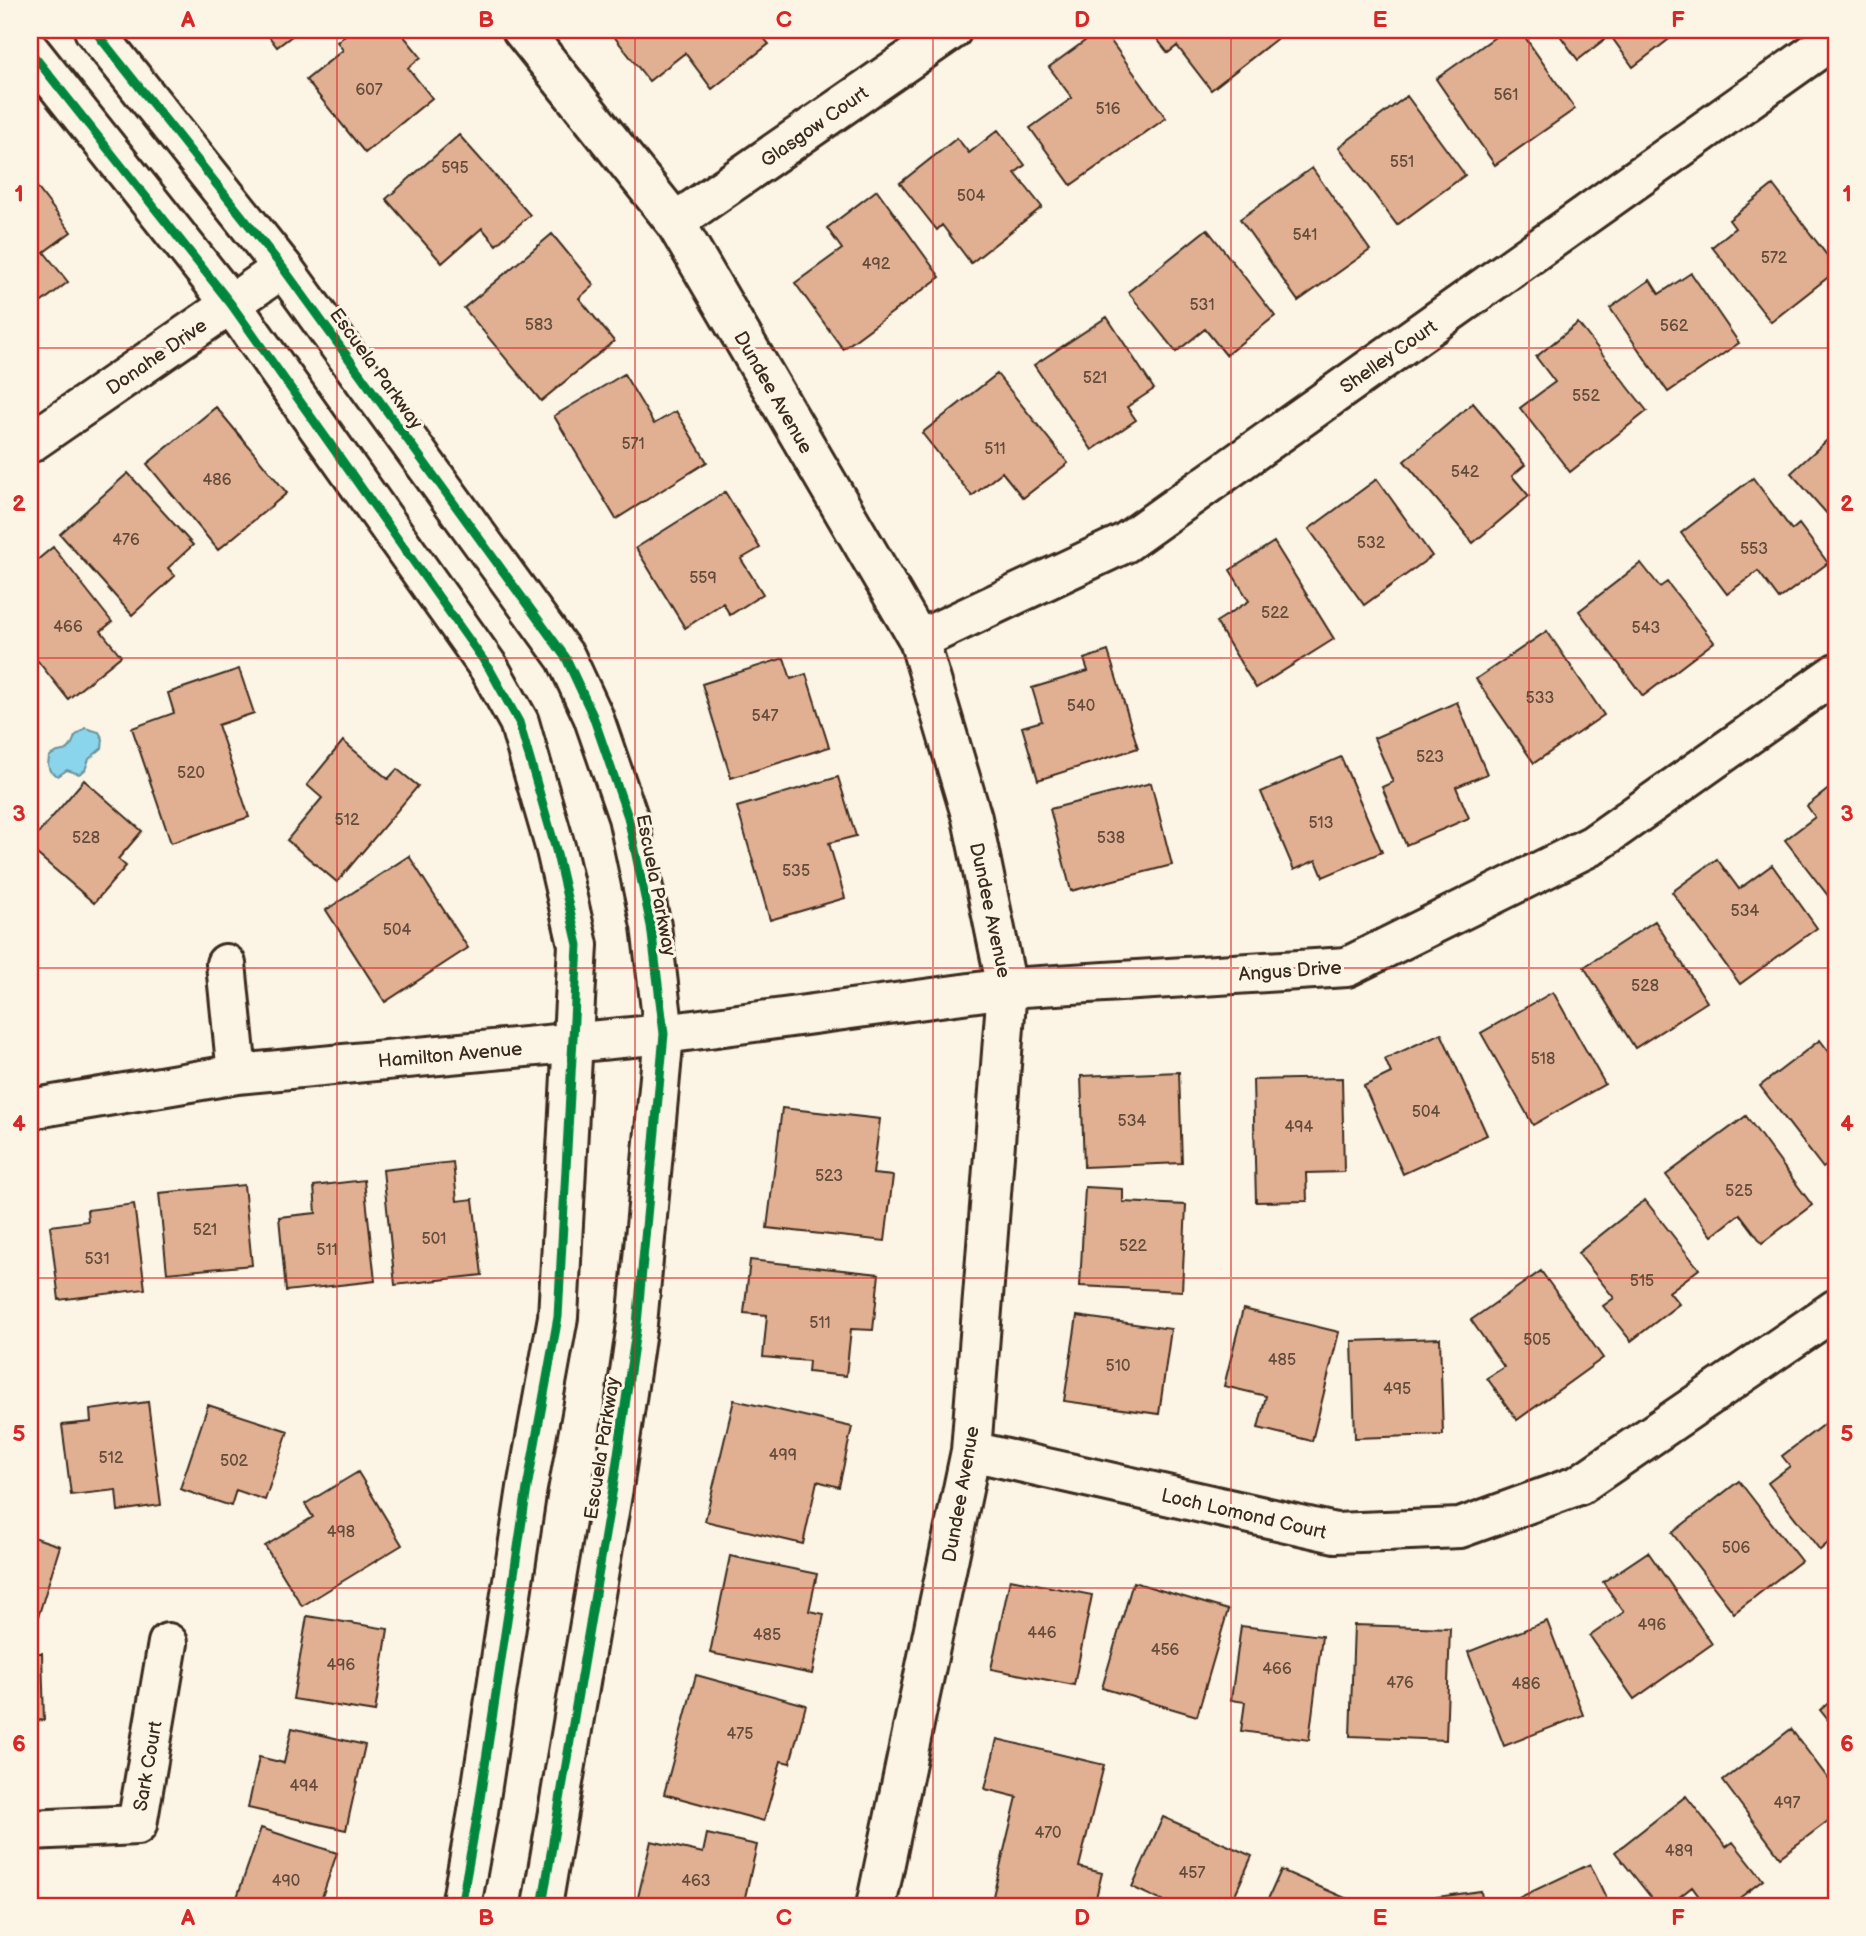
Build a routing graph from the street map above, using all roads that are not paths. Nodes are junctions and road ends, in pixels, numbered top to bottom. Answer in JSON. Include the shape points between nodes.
{"nodes":[{"id":1,"x":94,"y":30,"type":"edge"},
{"id":2,"x":522,"y":30,"type":"edge"},
{"id":3,"x":953,"y":30,"type":"edge"},
{"id":4,"x":1836,"y":37,"type":"edge"},
{"id":5,"x":30,"y":51,"type":"edge"},
{"id":6,"x":675,"y":222,"type":"junction"},
{"id":7,"x":283,"y":268,"type":"junction"},
{"id":8,"x":231,"y":304,"type":"junction"},
{"id":9,"x":30,"y":443,"type":"edge"},
{"id":10,"x":919,"y":640,"type":"junction"},
{"id":11,"x":1836,"y":673,"type":"edge"},
{"id":12,"x":226,"y":964,"type":"dead end"},
{"id":13,"x":1007,"y":988,"type":"junction"},
{"id":14,"x":664,"y":1034,"type":"junction"},
{"id":15,"x":574,"y":1042,"type":"junction"},
{"id":16,"x":237,"y":1074,"type":"junction"},
{"id":17,"x":30,"y":1109,"type":"edge"},
{"id":18,"x":1836,"y":1308,"type":"edge"},
{"id":19,"x":971,"y":1451,"type":"junction"},
{"id":20,"x":168,"y":1643,"type":"dead end"},
{"id":21,"x":30,"y":1830,"type":"edge"},
{"id":22,"x":461,"y":1906,"type":"edge"},
{"id":23,"x":542,"y":1906,"type":"edge"},
{"id":24,"x":876,"y":1906,"type":"edge"}],
"edges":[{"from":1,"to":7,"type":"street","name":"Escuela Parkway"},
{"from":2,"to":6,"type":"street","name":"Dundee Avenue"},
{"from":3,"to":6,"type":"street","name":"Glasgow Court"},
{"from":4,"to":10,"type":"street","name":"Shelley Court","via":[[1125,543]]},
{"from":5,"to":8,"type":"street"},
{"from":6,"to":10,"type":"street","name":"Dundee Avenue"},
{"from":7,"to":8,"type":"street","name":"Donahe Drive"},
{"from":7,"to":14,"type":"street","name":"Escuela Parkway","via":[[566,658],[593,716],[628,817],[651,926]]},
{"from":8,"to":9,"type":"street","name":"Donahe Drive"},
{"from":8,"to":15,"type":"street","via":[[489,668],[519,722],[578,945]]},
{"from":10,"to":13,"type":"street","name":"Dundee Avenue","via":[[972,818]]},
{"from":11,"to":13,"type":"street","name":"Angus Drive","via":[[1593,845],[1347,967]]},
{"from":12,"to":16,"type":"street"},
{"from":13,"to":14,"type":"street","name":"Angus Drive"},
{"from":13,"to":19,"type":"street","name":"Dundee Avenue"},
{"from":14,"to":15,"type":"street","name":"Hamilton Avenue"},
{"from":14,"to":23,"type":"street","name":"Escuela Parkway","via":[[637,1324]]},
{"from":15,"to":16,"type":"street","name":"Hamilton Avenue"},
{"from":15,"to":22,"type":"street","via":[[558,1317]]},
{"from":16,"to":17,"type":"street","name":"Hamilton Avenue"},
{"from":18,"to":19,"type":"street","name":"Loch Lomond Court","via":[[1579,1485],[1460,1528],[1335,1533]]},
{"from":19,"to":24,"type":"street","name":"Dundee Avenue"},
{"from":20,"to":21,"type":"street","name":"Sark Court","via":[[137,1825]]}]}
